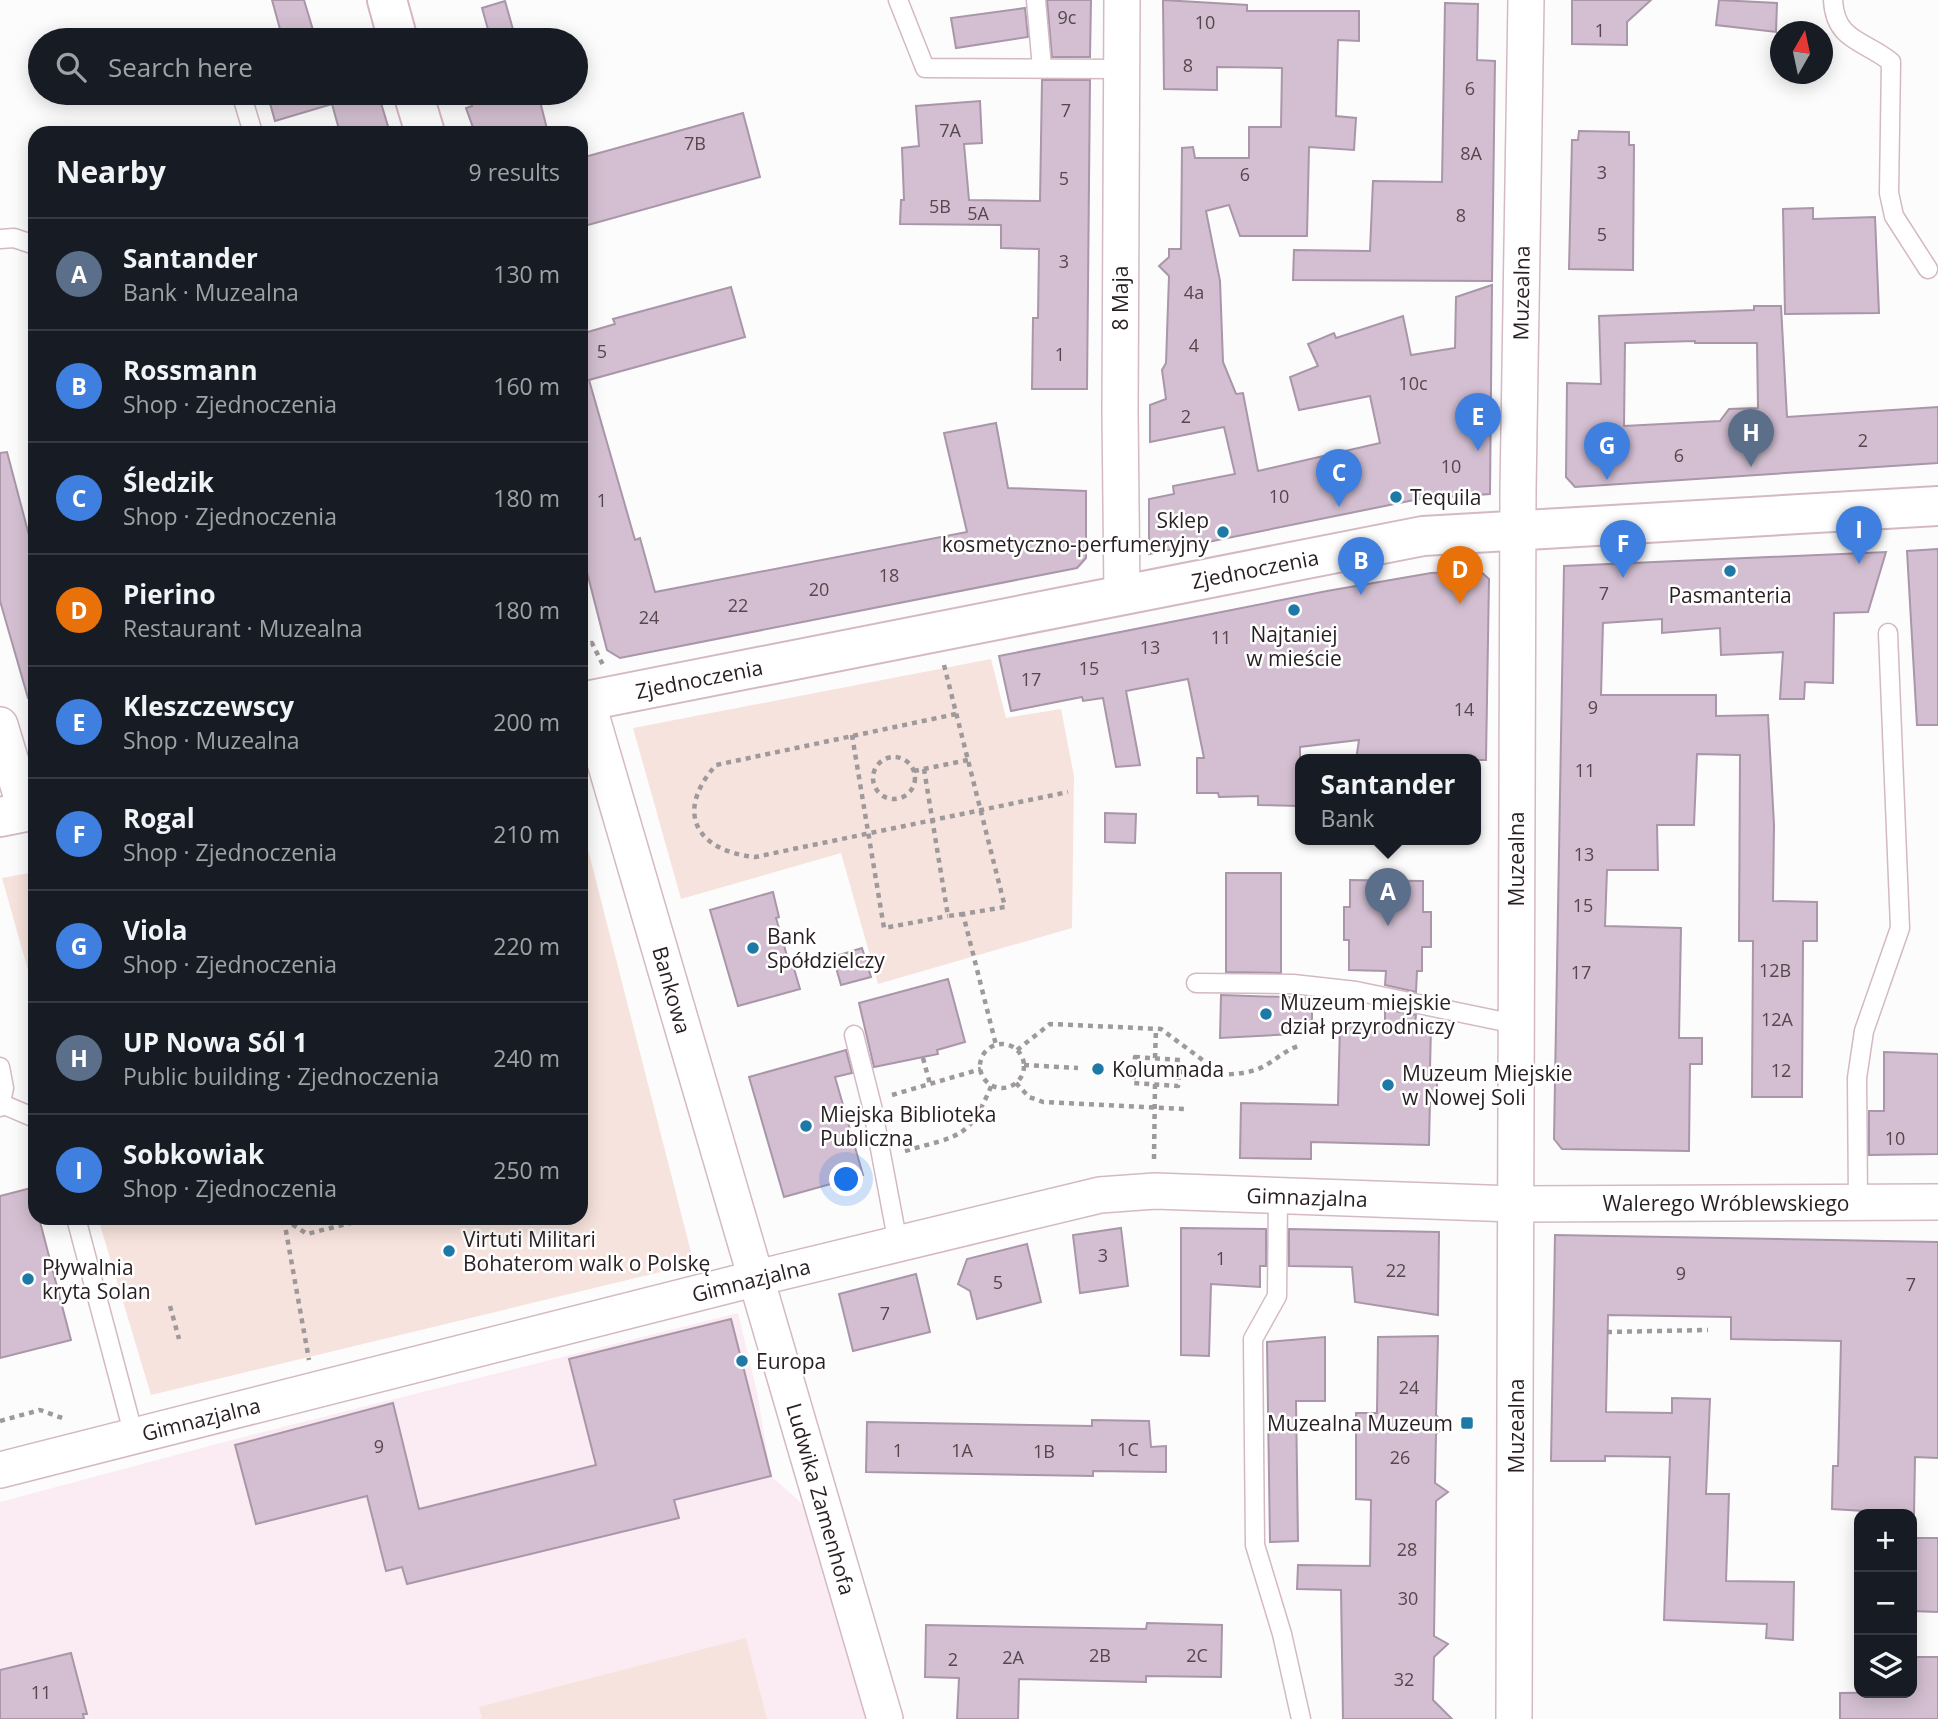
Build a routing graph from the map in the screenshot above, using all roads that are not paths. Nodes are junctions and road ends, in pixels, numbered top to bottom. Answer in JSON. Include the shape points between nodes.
{"nodes":[{"id":1,"x":387,"y":0,"type":"edge"},
{"id":2,"x":898,"y":0,"type":"edge"},
{"id":3,"x":1036,"y":0,"type":"edge"},
{"id":4,"x":1122,"y":0,"type":"edge"},
{"id":5,"x":1526,"y":0,"type":"edge"},
{"id":6,"x":1833,"y":0,"type":"edge"},
{"id":7,"x":395,"y":28,"type":"edge"},
{"id":8,"x":1042,"y":68,"type":"junction"},
{"id":9,"x":1121,"y":69,"type":"junction"},
{"id":10,"x":245,"y":105,"type":"edge"},
{"id":11,"x":417,"y":105,"type":"edge"},
{"id":12,"x":251,"y":126,"type":"edge"},
{"id":13,"x":423,"y":126,"type":"edge"},
{"id":14,"x":0,"y":239,"type":"edge"},
{"id":15,"x":28,"y":243,"type":"edge"},
{"id":16,"x":1928,"y":269,"type":"dead end"},
{"id":17,"x":1938,"y":506,"type":"edge"},
{"id":18,"x":1519,"y":529,"type":"junction"},
{"id":19,"x":1122,"y":595,"type":"junction"},
{"id":20,"x":1888,"y":633,"type":"dead end"},
{"id":21,"x":588,"y":694,"type":"edge"},
{"id":22,"x":588,"y":712,"type":"edge"},
{"id":23,"x":0,"y":725,"type":"edge"},
{"id":24,"x":20,"y":813,"type":"edge"},
{"id":25,"x":1196,"y":983,"type":"dead end"},
{"id":26,"x":1515,"y":1024,"type":"junction"},
{"id":27,"x":854,"y":1035,"type":"dead end"},
{"id":28,"x":0,"y":1067,"type":"edge"},
{"id":29,"x":1,"y":1106,"type":"edge"},
{"id":30,"x":28,"y":1116,"type":"edge"},
{"id":31,"x":1278,"y":1196,"type":"junction"},
{"id":32,"x":1858,"y":1202,"type":"junction"},
{"id":33,"x":1938,"y":1202,"type":"edge"},
{"id":34,"x":1514,"y":1205,"type":"junction"},
{"id":35,"x":78,"y":1225,"type":"edge"},
{"id":36,"x":898,"y":1244,"type":"junction"},
{"id":37,"x":757,"y":1278,"type":"junction"},
{"id":38,"x":135,"y":1436,"type":"junction"},
{"id":39,"x":0,"y":1470,"type":"edge"},
{"id":40,"x":885,"y":1719,"type":"edge"},
{"id":41,"x":1301,"y":1719,"type":"edge"},
{"id":42,"x":1514,"y":1719,"type":"edge"}],
"edges":[{"from":1,"to":7,"type":"street"},
{"from":2,"to":8,"type":"lane","via":[[925,68]]},
{"from":3,"to":8,"type":"lane"},
{"from":4,"to":9,"type":"street","name":"8 Maja"},
{"from":5,"to":18,"type":"street","name":"Muzealna"},
{"from":6,"to":16,"type":"lane","via":[[1834,19],[1850,38],[1891,62],[1889,193],[1894,216]]},
{"from":8,"to":9,"type":"lane"},
{"from":9,"to":19,"type":"street","name":"8 Maja"},
{"from":10,"to":12,"type":"lane"},
{"from":11,"to":13,"type":"street"},
{"from":14,"to":15,"type":"lane"},
{"from":17,"to":18,"type":"street","name":"Zjednoczenia"},
{"from":18,"to":19,"type":"street","name":"Zjednoczenia","via":[[1423,536]]},
{"from":18,"to":26,"type":"street","name":"Muzealna"},
{"from":19,"to":21,"type":"street","name":"Zjednoczenia"},
{"from":20,"to":32,"type":"lane","via":[[1900,928],[1864,1031],[1857,1078]]},
{"from":22,"to":37,"type":"street","name":"Bankowa"},
{"from":23,"to":24,"type":"street"},
{"from":25,"to":26,"type":"lane","via":[[1318,987]]},
{"from":26,"to":34,"type":"street","name":"Muzealna"},
{"from":27,"to":36,"type":"lane","via":[[872,1102]]},
{"from":28,"to":29,"type":"lane"},
{"from":29,"to":30,"type":"lane"},
{"from":31,"to":34,"type":"street","name":"Gimnazjalna"},
{"from":31,"to":36,"type":"street","name":"Gimnazjalna","via":[[1155,1191],[1100,1195]]},
{"from":31,"to":41,"type":"lane","via":[[1277,1296],[1253,1339],[1255,1545],[1282,1633]]},
{"from":32,"to":33,"type":"street","name":"Walerego Wróblewskiego"},
{"from":32,"to":34,"type":"street","name":"Walerego Wróblewskiego"},
{"from":34,"to":42,"type":"street","name":"Muzealna"},
{"from":35,"to":38,"type":"lane"},
{"from":36,"to":37,"type":"street","name":"Gimnazjalna"},
{"from":37,"to":38,"type":"street","name":"Gimnazjalna"},
{"from":37,"to":40,"type":"street","name":"Ludwika Zamenhofa"},
{"from":38,"to":39,"type":"street","name":"Gimnazjalna"}]}
